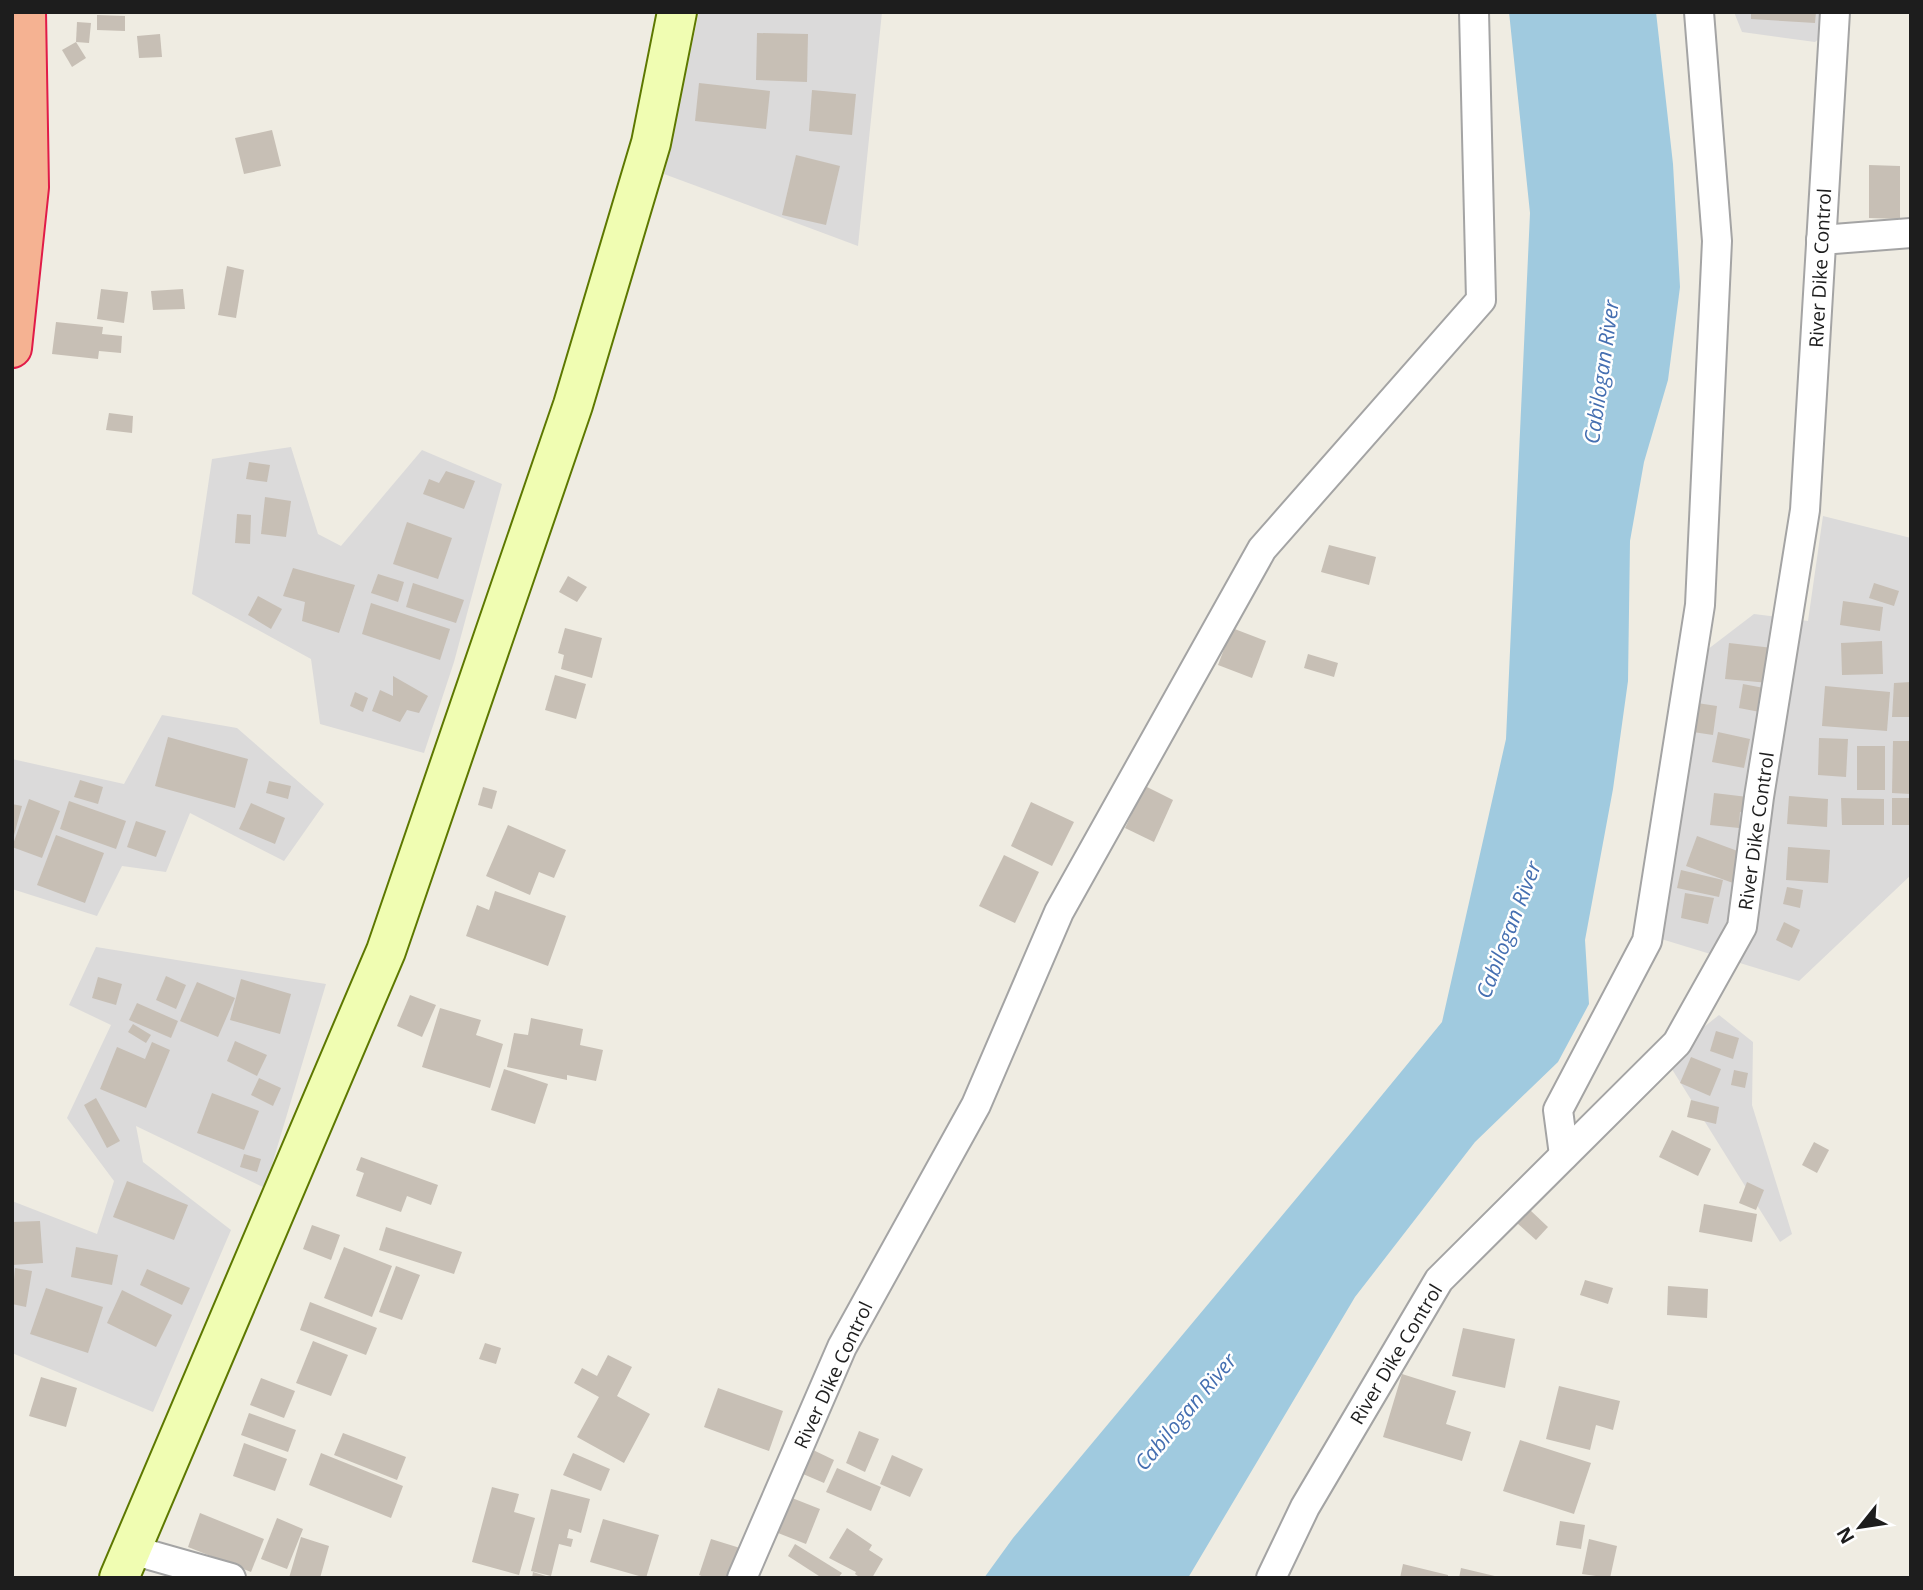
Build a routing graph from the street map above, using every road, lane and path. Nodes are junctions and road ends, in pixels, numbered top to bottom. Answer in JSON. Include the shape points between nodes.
{"nodes":[{"id":1,"x":26,"y":12,"type":"edge"},
{"id":2,"x":677,"y":12,"type":"edge"},
{"id":3,"x":1474,"y":12,"type":"edge"},
{"id":4,"x":1699,"y":12,"type":"edge"},
{"id":5,"x":1835,"y":12,"type":"edge"},
{"id":6,"x":1911,"y":233,"type":"edge"},
{"id":7,"x":1821,"y":240,"type":"junction"},
{"id":8,"x":12,"y":348,"type":"edge"},
{"id":9,"x":1564,"y":1155,"type":"junction"},
{"id":10,"x":125,"y":1564,"type":"edge"},
{"id":11,"x":231,"y":1578,"type":"edge"},
{"id":12,"x":743,"y":1578,"type":"edge"},
{"id":13,"x":1271,"y":1578,"type":"edge"}],
"edges":[{"from":1,"to":8,"type":"highway","via":[[29,187]]},
{"from":2,"to":10,"type":"main road","via":[[651,143],[573,405],[386,951]]},
{"from":3,"to":12,"type":"street","name":"River Dike Control","via":[[1481,300],[1262,549],[1059,912],[976,1105],[842,1347]]},
{"from":4,"to":9,"type":"street","via":[[1717,242],[1700,605],[1647,941],[1558,1110]]},
{"from":5,"to":7,"type":"street","name":"River Dike Control"},
{"from":6,"to":7,"type":"street"},
{"from":7,"to":9,"type":"street","name":"River Dike Control","via":[[1805,510],[1742,927],[1676,1044]]},
{"from":9,"to":13,"type":"street","name":"River Dike Control","via":[[1439,1280],[1305,1507]]},
{"from":10,"to":11,"type":"street"}]}
